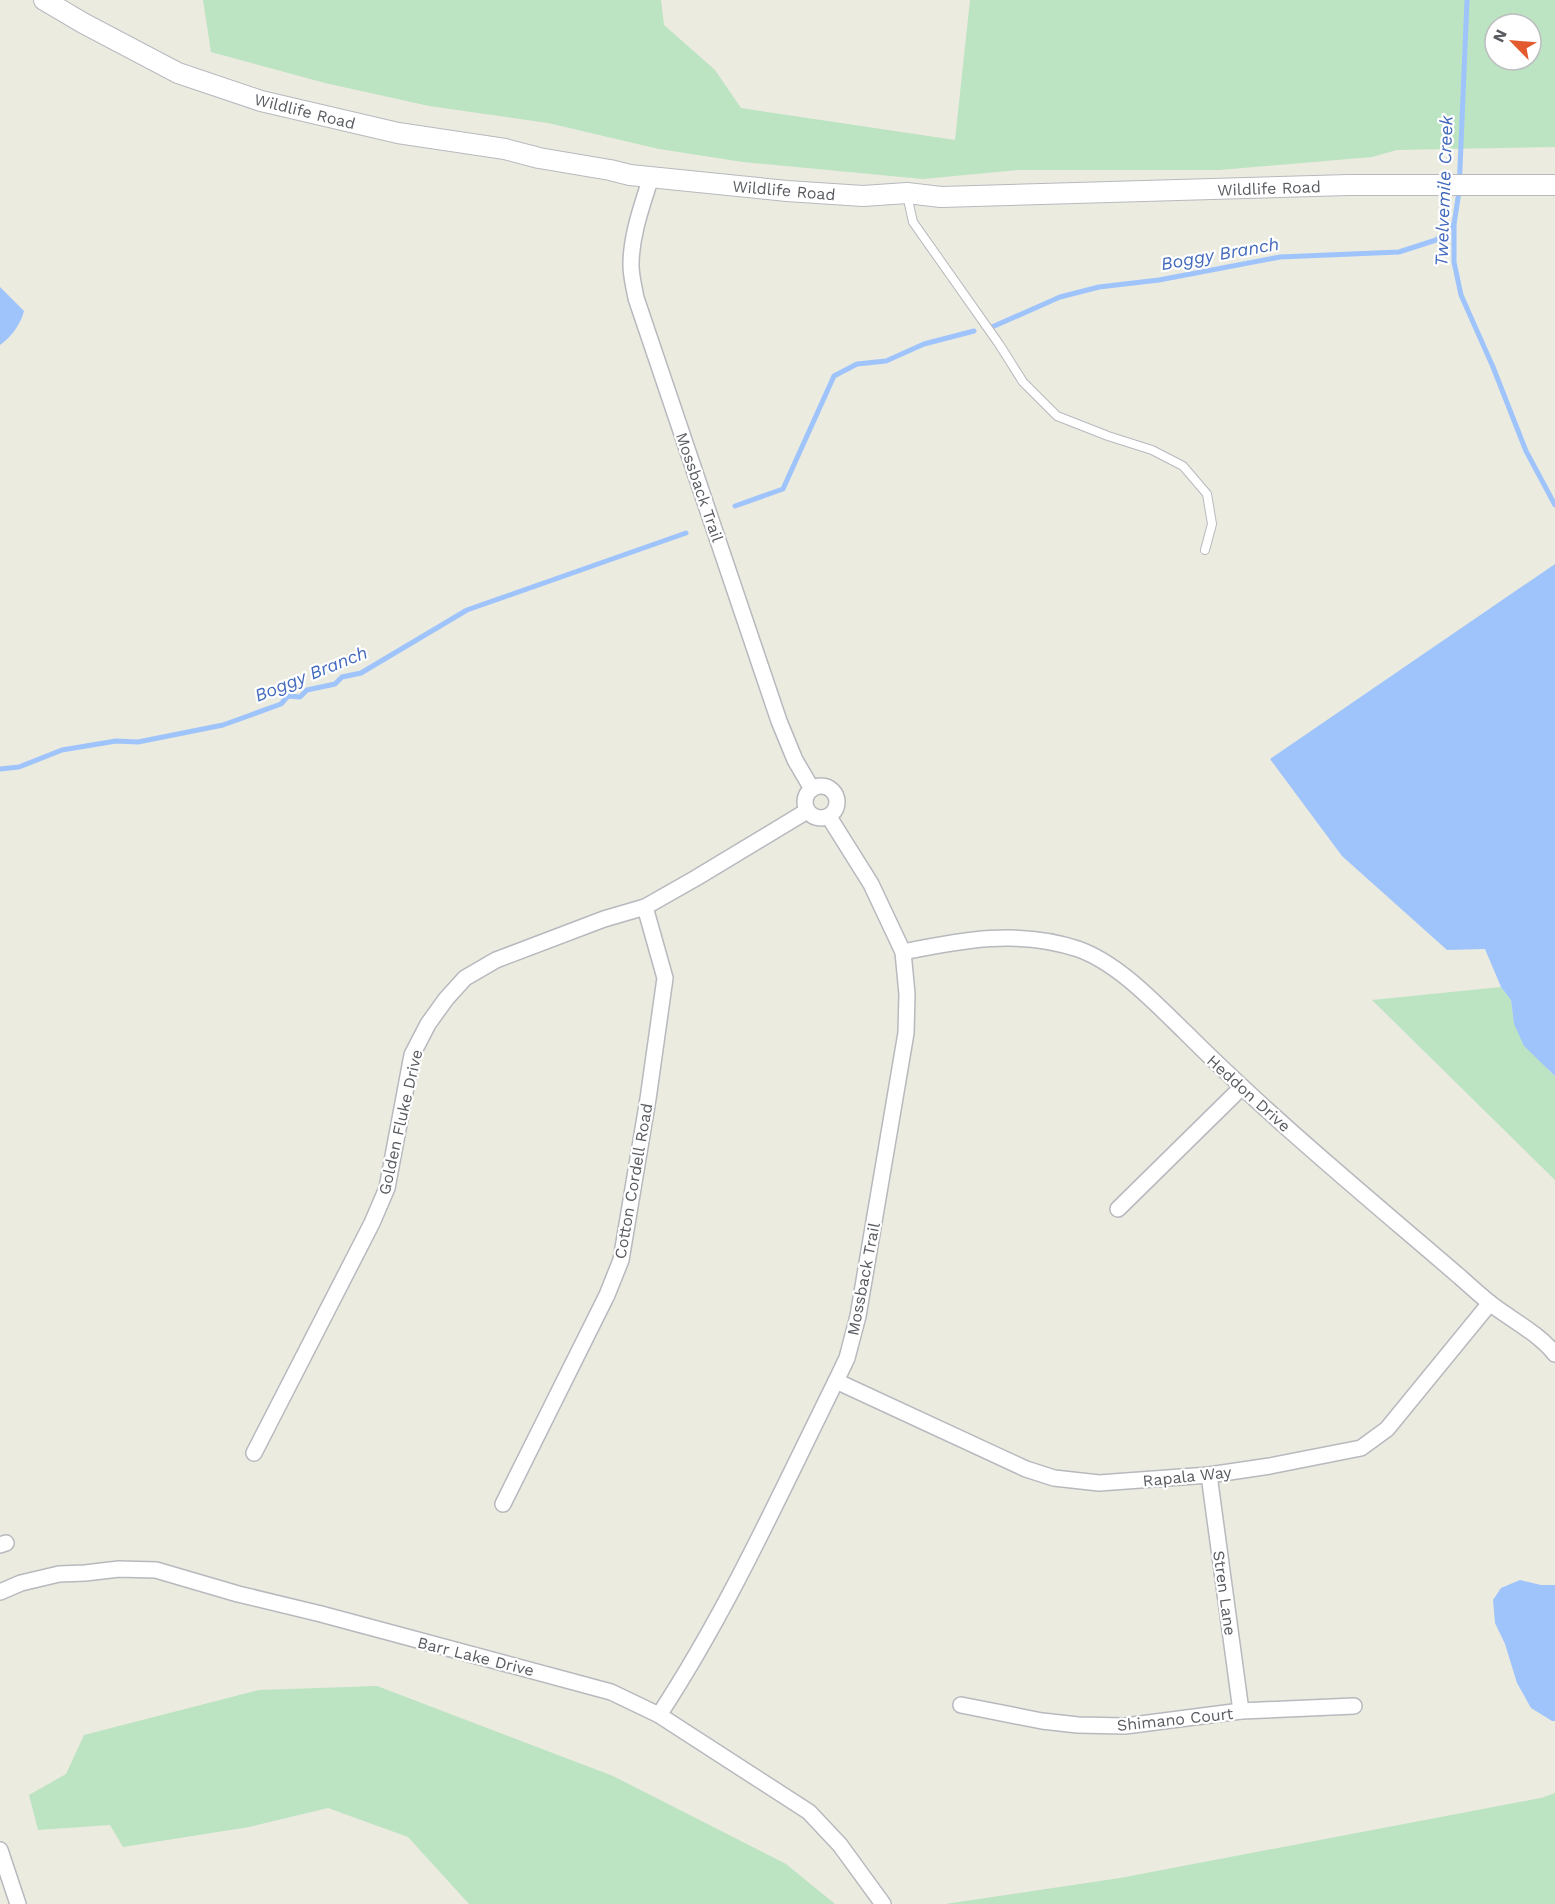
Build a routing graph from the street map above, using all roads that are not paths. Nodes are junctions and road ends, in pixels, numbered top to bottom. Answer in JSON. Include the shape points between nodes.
{"nodes":[{"id":1,"x":44,"y":0,"type":"edge"},
{"id":2,"x":651,"y":177,"type":"junction"},
{"id":3,"x":1555,"y":185,"type":"edge"},
{"id":4,"x":907,"y":193,"type":"junction"},
{"id":5,"x":1205,"y":550,"type":"dead end"},
{"id":6,"x":812,"y":789,"type":"junction"},
{"id":7,"x":807,"y":811,"type":"junction"},
{"id":8,"x":829,"y":817,"type":"junction"},
{"id":9,"x":645,"y":907,"type":"junction"},
{"id":10,"x":903,"y":952,"type":"junction"},
{"id":11,"x":1241,"y":1088,"type":"junction"},
{"id":12,"x":1118,"y":1209,"type":"dead end"},
{"id":13,"x":1490,"y":1303,"type":"junction"},
{"id":14,"x":1555,"y":1354,"type":"edge"},
{"id":15,"x":836,"y":1381,"type":"junction"},
{"id":16,"x":254,"y":1453,"type":"dead end"},
{"id":17,"x":1209,"y":1475,"type":"junction"},
{"id":18,"x":503,"y":1504,"type":"dead end"},
{"id":19,"x":0,"y":1592,"type":"edge"},
{"id":20,"x":961,"y":1705,"type":"dead end"},
{"id":21,"x":1354,"y":1706,"type":"dead end"},
{"id":22,"x":1241,"y":1711,"type":"junction"},
{"id":23,"x":658,"y":1716,"type":"junction"},
{"id":24,"x":0,"y":1850,"type":"edge"},
{"id":25,"x":18,"y":1904,"type":"edge"},
{"id":26,"x":883,"y":1904,"type":"edge"}],
"edges":[{"from":1,"to":2,"type":"street","name":"Wildlife Road","via":[[178,73],[261,101],[398,133]]},
{"from":2,"to":4,"type":"street","name":"Wildlife Road","via":[[788,192],[863,196]]},
{"from":2,"to":6,"type":"street","name":"Mossback Trail","via":[[633,243],[631,267],[636,298],[778,721]]},
{"from":3,"to":4,"type":"street","name":"Wildlife Road","via":[[1348,185],[941,197]]},
{"from":4,"to":5,"type":"lane","via":[[913,222],[1023,382],[1057,416],[1152,450],[1183,466],[1207,494],[1212,524]]},
{"from":6,"to":7,"type":"street","via":[[805,800]]},
{"from":6,"to":8,"type":"street","via":[[825,786],[834,792],[837,806]]},
{"from":7,"to":8,"type":"street","via":[[815,818]]},
{"from":7,"to":9,"type":"street","name":"Golden Fluke Drive"},
{"from":8,"to":10,"type":"street","name":"Mossback Trail","via":[[872,884]]},
{"from":9,"to":16,"type":"street","name":"Golden Fluke Drive","via":[[496,960],[465,978],[428,1024],[412,1055],[387,1188]]},
{"from":9,"to":18,"type":"street","name":"Cotton Cordell Road","via":[[665,978],[621,1260],[607,1296]]},
{"from":10,"to":11,"type":"street","name":"Heddon Drive","via":[[964,940],[1007,937],[1079,949],[1114,969],[1145,994]]},
{"from":10,"to":15,"type":"street","name":"Mossback Trail","via":[[906,1033],[858,1316],[847,1358]]},
{"from":11,"to":12,"type":"street"},
{"from":11,"to":13,"type":"street","name":"Heddon Drive"},
{"from":13,"to":14,"type":"street","name":"Heddon Drive","via":[[1546,1343]]},
{"from":13,"to":17,"type":"street","name":"Rapala Way","via":[[1387,1429],[1362,1448]]},
{"from":15,"to":17,"type":"street","name":"Rapala Way","via":[[1026,1469],[1054,1478],[1099,1483]]},
{"from":15,"to":23,"type":"street","name":"Mossback Trail","via":[[723,1607]]},
{"from":17,"to":22,"type":"street","name":"Stren Lane"},
{"from":19,"to":23,"type":"street","name":"Barr Lake Drive","via":[[59,1574],[156,1570],[588,1685]]},
{"from":20,"to":22,"type":"street","name":"Shimano Court","via":[[1042,1721],[1102,1726]]},
{"from":21,"to":22,"type":"street","name":"Shimano Court"},
{"from":23,"to":26,"type":"street","name":"Barr Lake Drive","via":[[809,1812],[840,1845]]},
{"from":24,"to":25,"type":"street"}]}
